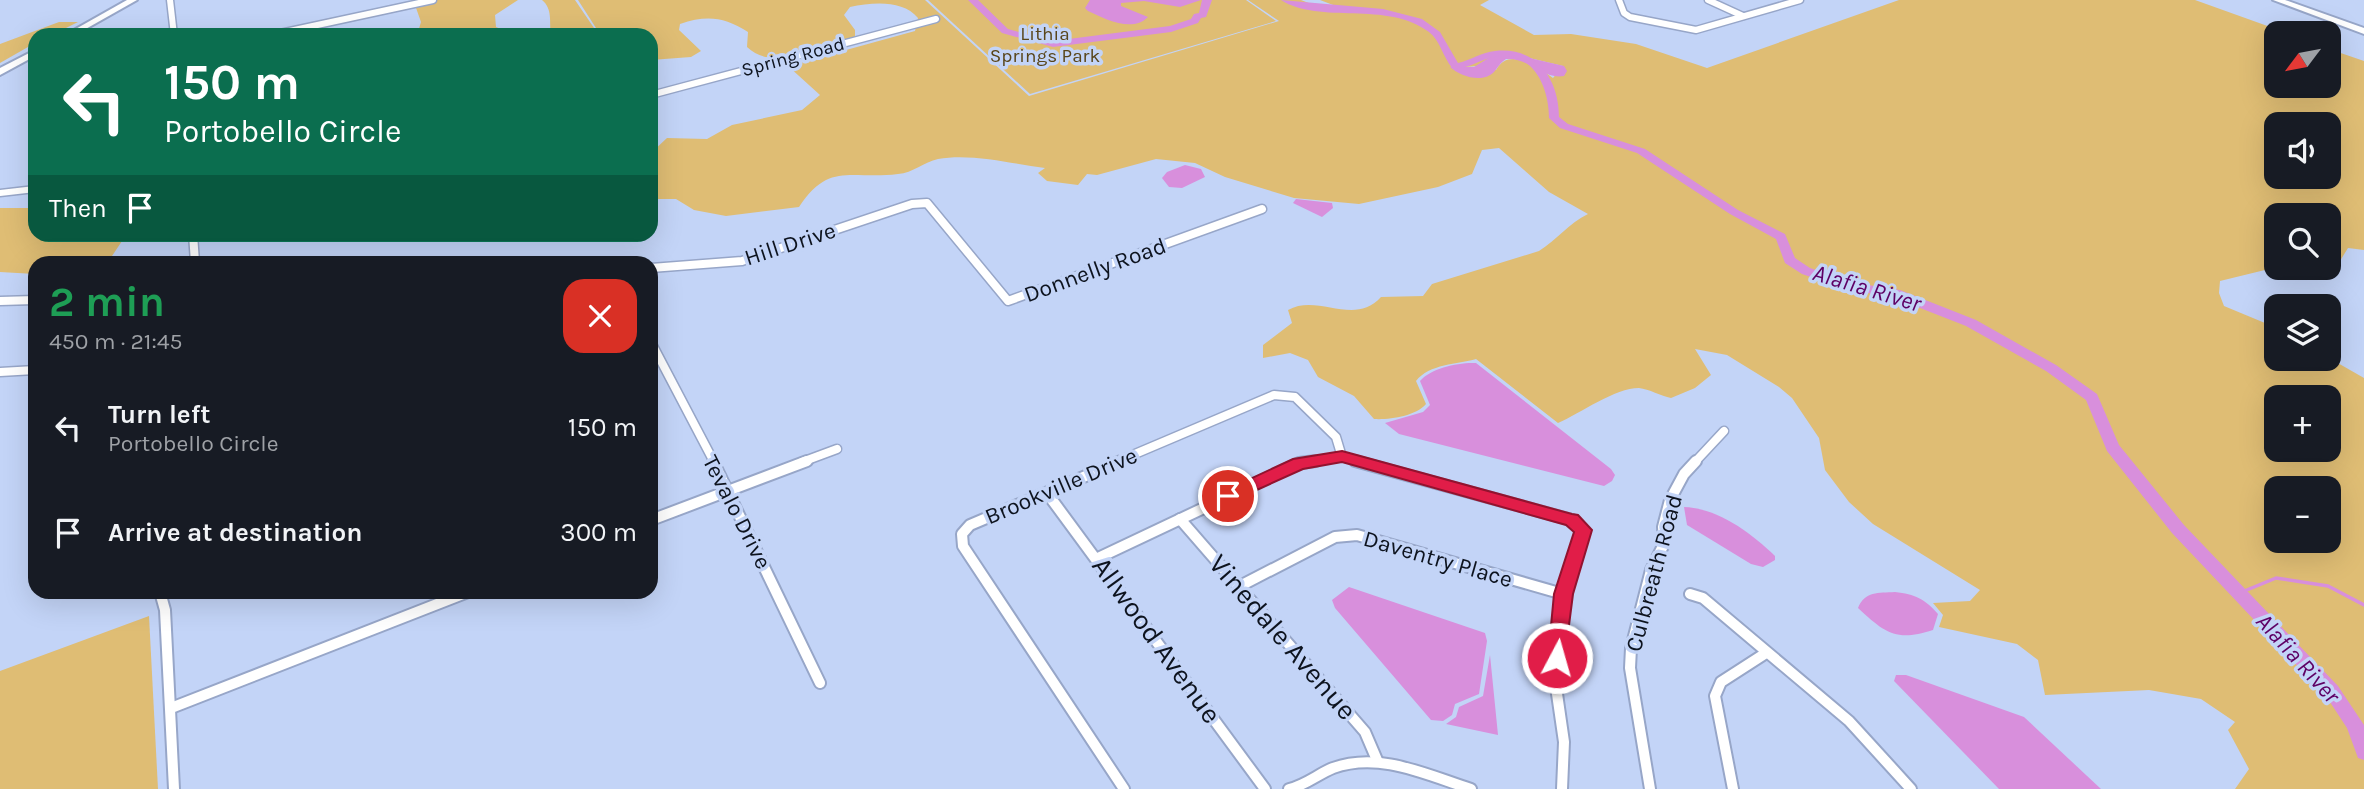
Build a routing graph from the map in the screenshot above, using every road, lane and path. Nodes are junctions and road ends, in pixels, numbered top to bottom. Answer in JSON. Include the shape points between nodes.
{"nodes":[{"id":1,"x":130,"y":0,"type":"edge"},
{"id":2,"x":170,"y":0,"type":"edge"},
{"id":3,"x":433,"y":0,"type":"edge"},
{"id":4,"x":1619,"y":0,"type":"edge"},
{"id":5,"x":1708,"y":0,"type":"edge"},
{"id":6,"x":1800,"y":0,"type":"edge"},
{"id":7,"x":2277,"y":0,"type":"edge"},
{"id":8,"x":1743,"y":16,"type":"junction"},
{"id":9,"x":936,"y":19,"type":"dead end"},
{"id":10,"x":79,"y":28,"type":"edge"},
{"id":11,"x":173,"y":28,"type":"edge"},
{"id":12,"x":303,"y":28,"type":"edge"},
{"id":13,"x":2364,"y":31,"type":"edge"},
{"id":14,"x":28,"y":57,"type":"edge"},
{"id":15,"x":0,"y":72,"type":"edge"},
{"id":16,"x":658,"y":93,"type":"edge"},
{"id":17,"x":28,"y":190,"type":"edge"},
{"id":18,"x":0,"y":193,"type":"edge"},
{"id":19,"x":927,"y":203,"type":"joint"},
{"id":20,"x":1262,"y":209,"type":"dead end"},
{"id":21,"x":658,"y":267,"type":"edge"},
{"id":22,"x":28,"y":300,"type":"edge"},
{"id":23,"x":0,"y":301,"type":"edge"},
{"id":24,"x":658,"y":355,"type":"edge"},
{"id":25,"x":28,"y":370,"type":"edge"},
{"id":26,"x":0,"y":372,"type":"edge"},
{"id":27,"x":1724,"y":431,"type":"dead end"},
{"id":28,"x":837,"y":449,"type":"dead end"},
{"id":29,"x":1342,"y":457,"type":"junction"},
{"id":30,"x":728,"y":490,"type":"junction"},
{"id":31,"x":1047,"y":493,"type":"junction"},
{"id":32,"x":658,"y":517,"type":"edge"},
{"id":33,"x":1180,"y":519,"type":"junction"},
{"id":34,"x":1098,"y":558,"type":"junction"},
{"id":35,"x":1240,"y":586,"type":"junction"},
{"id":36,"x":1690,"y":593,"type":"dead end"},
{"id":37,"x":1563,"y":594,"type":"junction"},
{"id":38,"x":162,"y":599,"type":"edge"},
{"id":39,"x":450,"y":599,"type":"edge"},
{"id":40,"x":1766,"y":653,"type":"junction"},
{"id":41,"x":820,"y":683,"type":"dead end"},
{"id":42,"x":171,"y":708,"type":"junction"},
{"id":43,"x":1377,"y":760,"type":"junction"},
{"id":44,"x":1646,"y":774,"type":"junction"},
{"id":45,"x":174,"y":789,"type":"edge"},
{"id":46,"x":1124,"y":789,"type":"edge"},
{"id":47,"x":1265,"y":789,"type":"edge"},
{"id":48,"x":1289,"y":789,"type":"edge"},
{"id":49,"x":1471,"y":789,"type":"edge"},
{"id":50,"x":1562,"y":789,"type":"edge"},
{"id":51,"x":1644,"y":789,"type":"edge"},
{"id":52,"x":1650,"y":789,"type":"edge"},
{"id":53,"x":1733,"y":789,"type":"edge"},
{"id":54,"x":1911,"y":789,"type":"edge"}],
"edges":[{"from":1,"to":10,"type":"main road"},
{"from":2,"to":11,"type":"street"},
{"from":3,"to":12,"type":"street"},
{"from":4,"to":8,"type":"street","via":[[1630,17],[1690,30]]},
{"from":5,"to":8,"type":"street"},
{"from":6,"to":8,"type":"street"},
{"from":7,"to":13,"type":"main road"},
{"from":9,"to":16,"type":"street","name":"Spring Road"},
{"from":14,"to":15,"type":"main road"},
{"from":17,"to":18,"type":"street"},
{"from":19,"to":20,"type":"street","name":"Donnelly Road","via":[[1008,301]]},
{"from":19,"to":21,"type":"street","name":"Hill Drive","via":[[912,204],[742,261]]},
{"from":22,"to":23,"type":"street"},
{"from":24,"to":30,"type":"street","name":"Tevalo Drive"},
{"from":25,"to":26,"type":"street"},
{"from":27,"to":44,"type":"street","name":"Culbreath Road","via":[[1674,491],[1664,521],[1664,544],[1651,570],[1631,648]]},
{"from":28,"to":30,"type":"street"},
{"from":29,"to":31,"type":"street","name":"Brookville Drive","via":[[1336,437],[1295,397],[1274,395]]},
{"from":29,"to":33,"type":"street","via":[[1299,463]]},
{"from":29,"to":37,"type":"street","via":[[1572,520],[1584,530]]},
{"from":30,"to":32,"type":"street"},
{"from":30,"to":41,"type":"street","name":"Tevalo Drive"},
{"from":31,"to":34,"type":"street","name":"Allwood Avenue"},
{"from":31,"to":46,"type":"street","name":"Brookville Drive","via":[[970,525],[962,534],[963,546]]},
{"from":33,"to":34,"type":"street"},
{"from":33,"to":35,"type":"street","name":"Vinedale Avenue"},
{"from":34,"to":47,"type":"street","name":"Allwood Avenue"},
{"from":35,"to":37,"type":"street","name":"Daventry Place","via":[[1335,537],[1357,535]]},
{"from":35,"to":43,"type":"street","name":"Vinedale Avenue","via":[[1365,732]]},
{"from":36,"to":40,"type":"street","via":[[1703,597]]},
{"from":37,"to":50,"type":"street","via":[[1555,680],[1564,742]]},
{"from":38,"to":42,"type":"street"},
{"from":39,"to":42,"type":"street"},
{"from":40,"to":53,"type":"street","via":[[1721,682],[1716,696]]},
{"from":40,"to":54,"type":"street","via":[[1849,721]]},
{"from":42,"to":45,"type":"street"},
{"from":43,"to":48,"type":"street","via":[[1334,768]]},
{"from":43,"to":49,"type":"street"},
{"from":44,"to":51,"type":"street","name":"Culbreath Road"},
{"from":44,"to":52,"type":"street","name":"Culbreath Road"}]}
